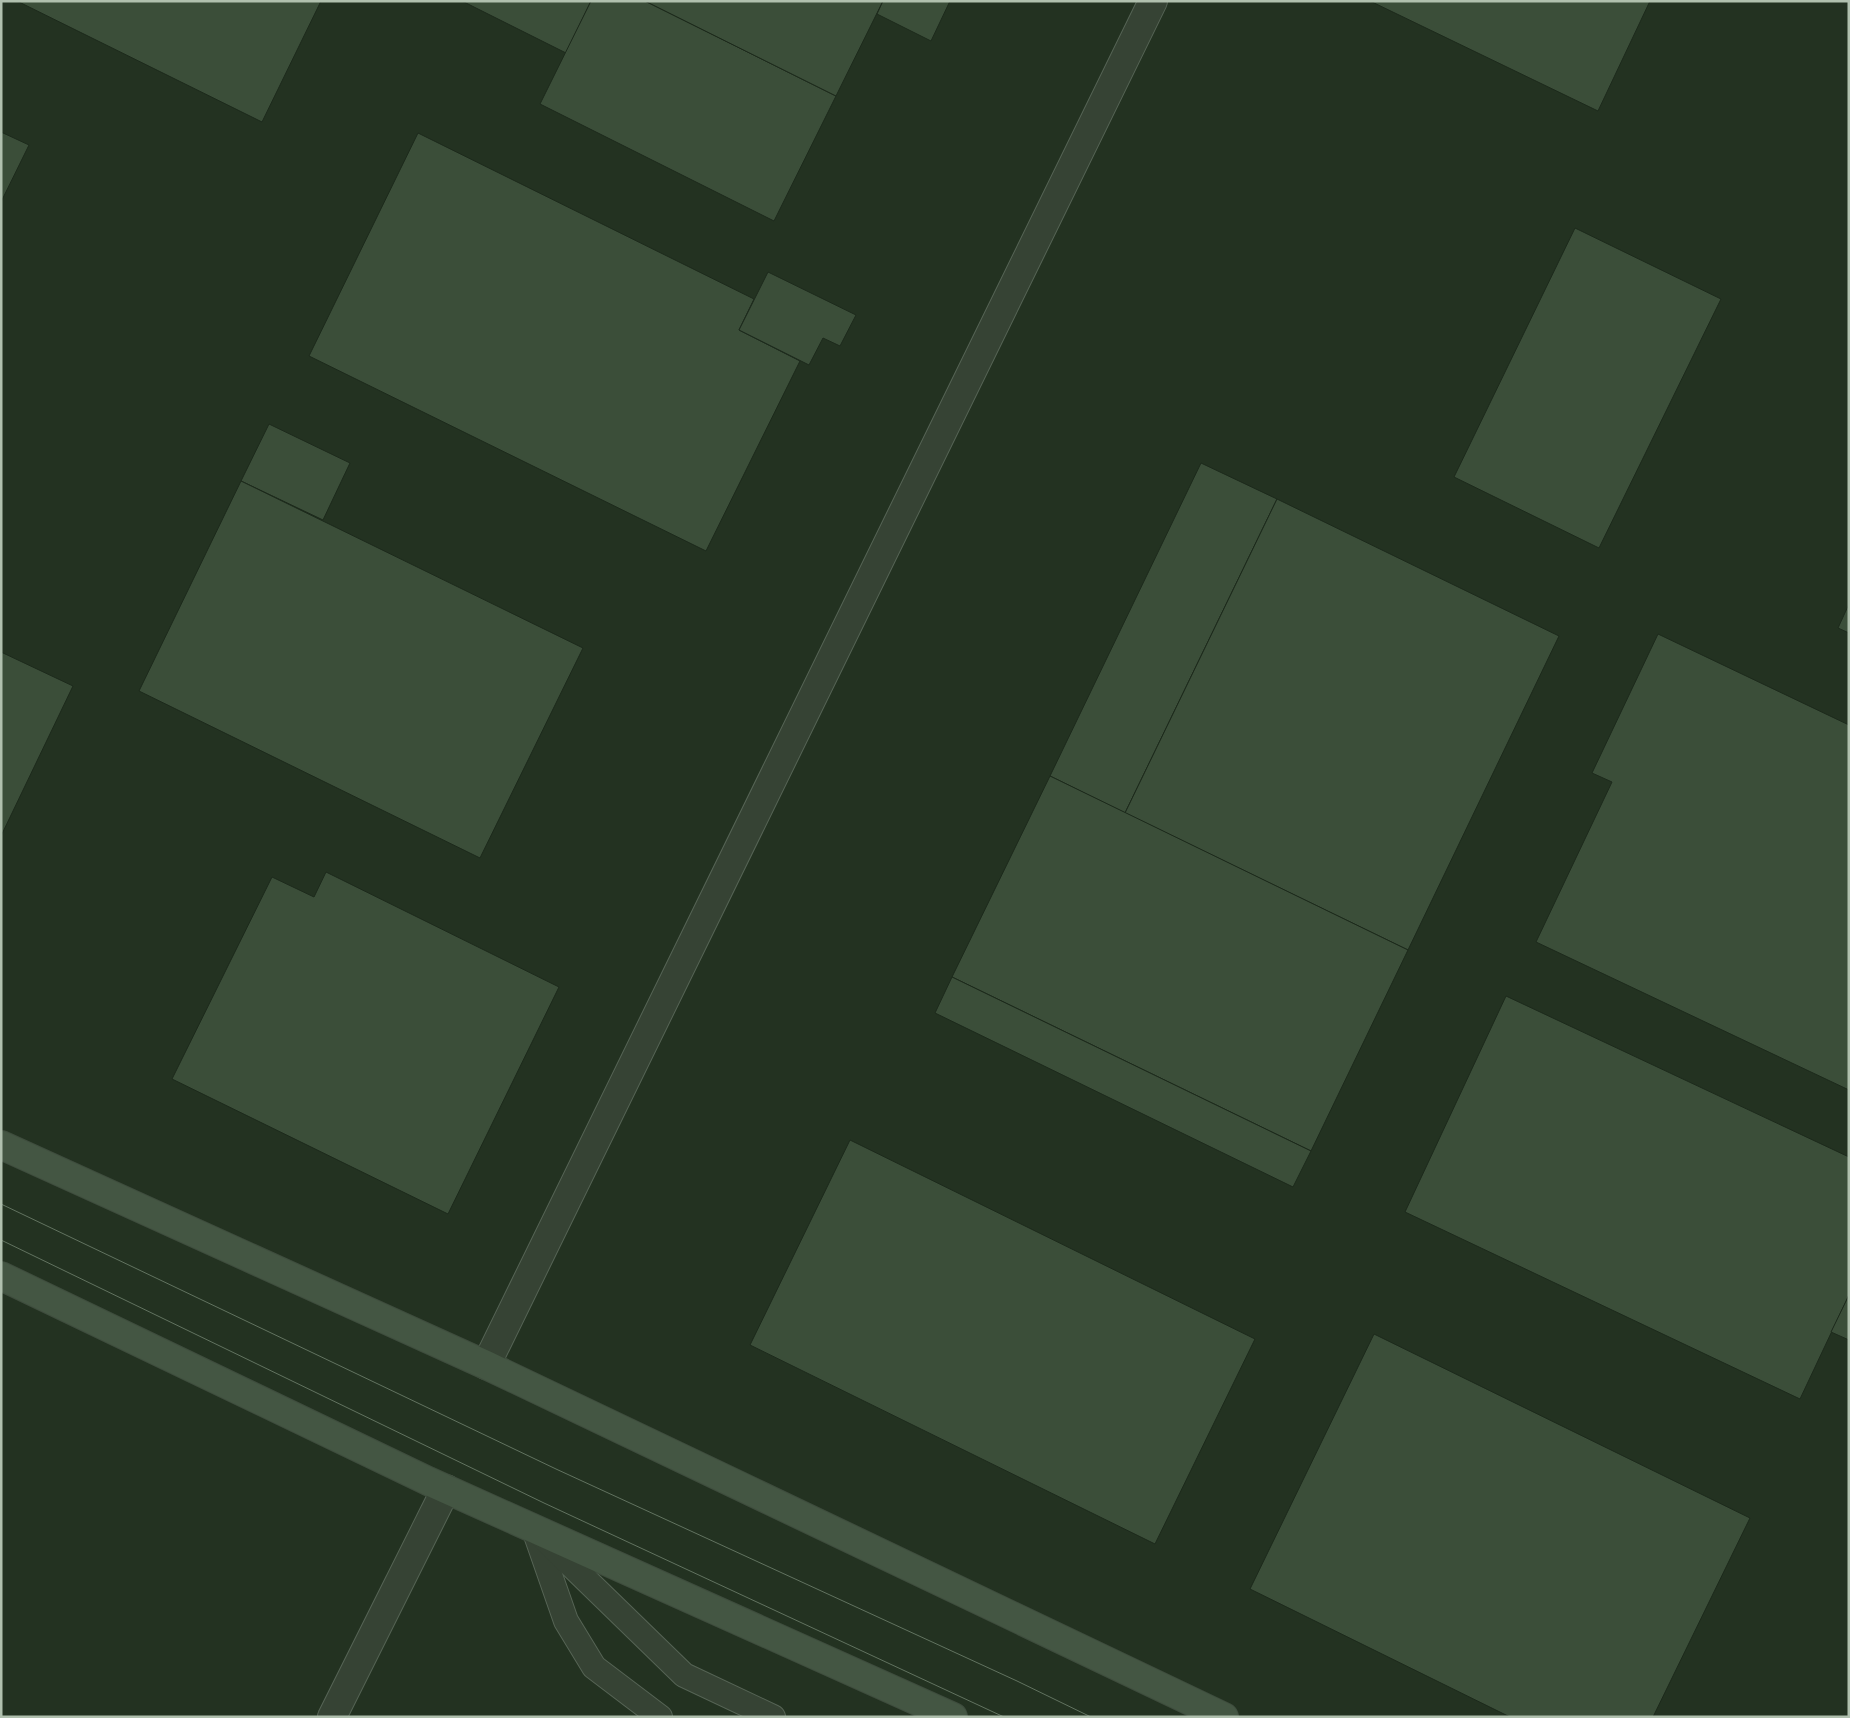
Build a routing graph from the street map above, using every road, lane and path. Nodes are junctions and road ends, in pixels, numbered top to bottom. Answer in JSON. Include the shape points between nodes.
{"nodes":[{"id":1,"x":1153,"y":1,"type":"edge"},
{"id":2,"x":1,"y":1145,"type":"edge"},
{"id":3,"x":1,"y":1276,"type":"edge"},
{"id":4,"x":486,"y":1364,"type":"junction"},
{"id":5,"x":446,"y":1489,"type":"junction"},
{"id":6,"x":533,"y":1528,"type":"junction"},
{"id":7,"x":332,"y":1717,"type":"edge"},
{"id":8,"x":660,"y":1717,"type":"edge"},
{"id":9,"x":773,"y":1717,"type":"edge"},
{"id":10,"x":953,"y":1717,"type":"edge"},
{"id":11,"x":1224,"y":1717,"type":"edge"}],
"edges":[{"from":1,"to":4,"type":"street"},
{"from":2,"to":4,"type":"main road"},
{"from":3,"to":5,"type":"main road"},
{"from":4,"to":11,"type":"main road"},
{"from":5,"to":6,"type":"main road"},
{"from":5,"to":7,"type":"street"},
{"from":6,"to":8,"type":"lane","via":[[566,1621],[594,1667]]},
{"from":6,"to":9,"type":"lane","via":[[684,1674]]},
{"from":6,"to":10,"type":"main road"}]}
